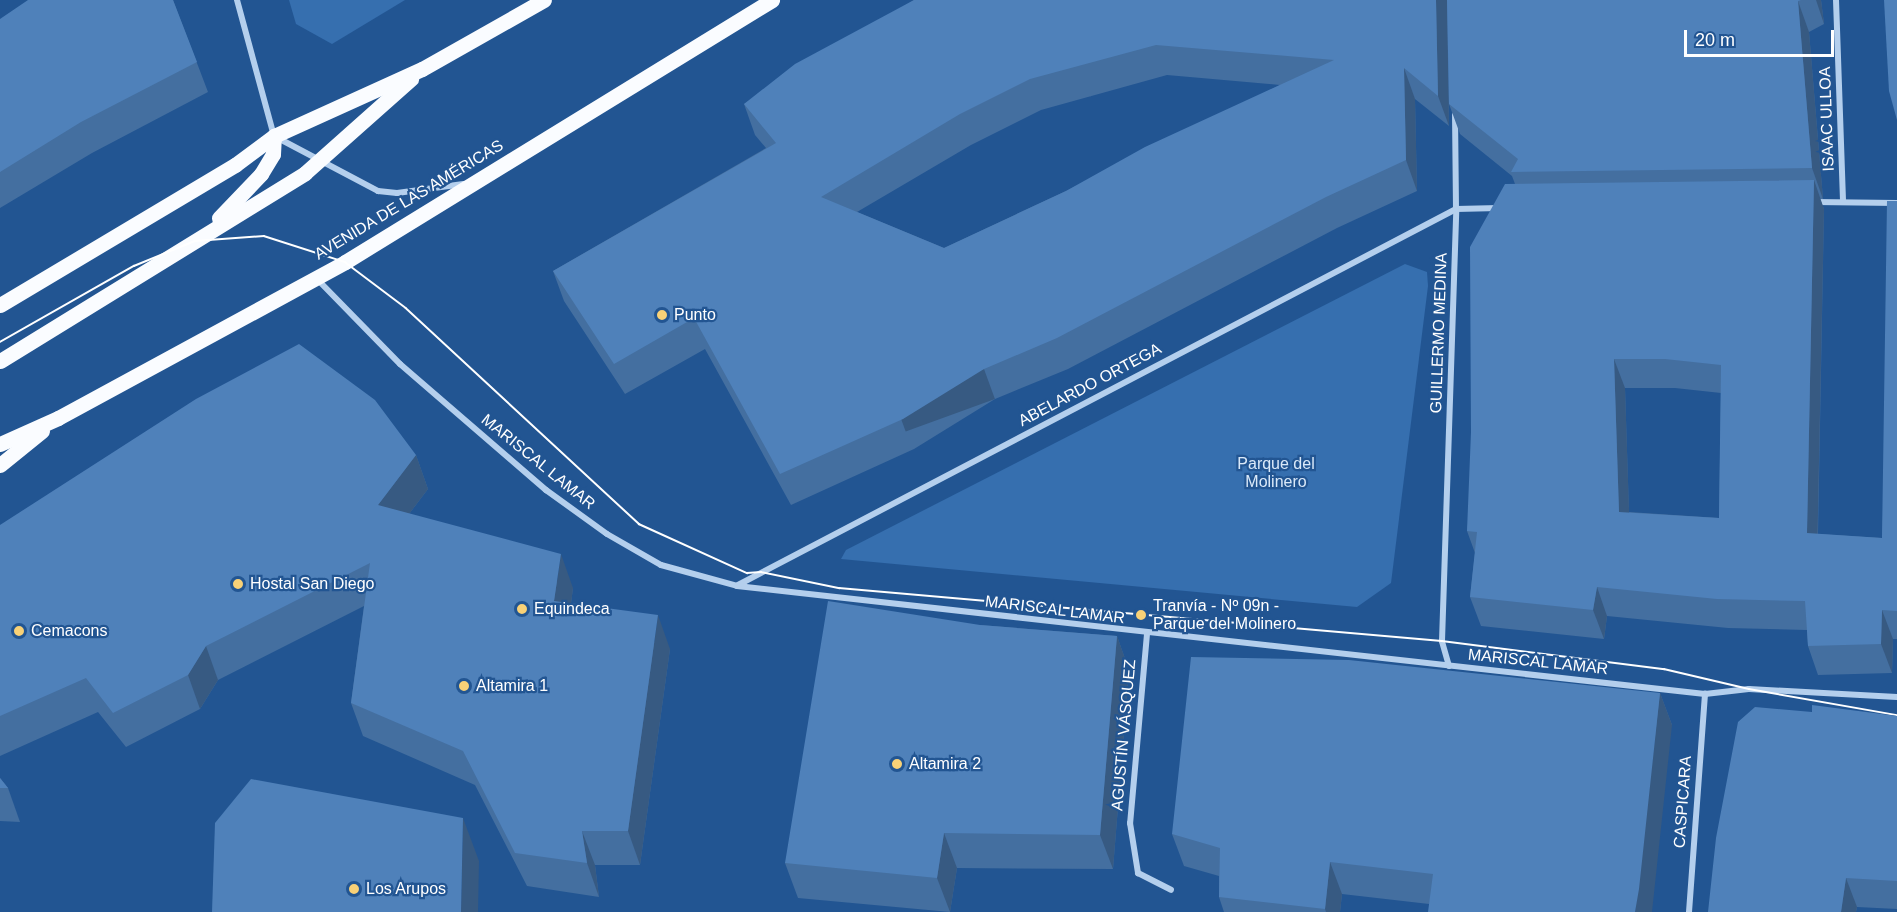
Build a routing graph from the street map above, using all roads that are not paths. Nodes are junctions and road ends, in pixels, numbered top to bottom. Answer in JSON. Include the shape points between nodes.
{"nodes":[{"id":1,"x":237,"y":0,"type":"edge"},
{"id":2,"x":544,"y":0,"type":"edge"},
{"id":3,"x":772,"y":0,"type":"edge"},
{"id":4,"x":1836,"y":0,"type":"edge"},
{"id":5,"x":422,"y":69,"type":"junction"},
{"id":6,"x":1454,"y":104,"type":"edge"},
{"id":7,"x":274,"y":136,"type":"junction"},
{"id":8,"x":320,"y":161,"type":"junction"},
{"id":9,"x":472,"y":183,"type":"junction"},
{"id":10,"x":1842,"y":202,"type":"junction"},
{"id":11,"x":1897,"y":202,"type":"edge"},
{"id":12,"x":1807,"y":203,"type":"edge"},
{"id":13,"x":1456,"y":208,"type":"junction"},
{"id":14,"x":1503,"y":208,"type":"edge"},
{"id":15,"x":195,"y":241,"type":"junction"},
{"id":16,"x":315,"y":278,"type":"junction"},
{"id":17,"x":0,"y":305,"type":"edge"},
{"id":18,"x":0,"y":361,"type":"edge"},
{"id":19,"x":58,"y":418,"type":"junction"},
{"id":20,"x":0,"y":444,"type":"edge"},
{"id":21,"x":0,"y":465,"type":"edge"},
{"id":22,"x":737,"y":586,"type":"junction"},
{"id":23,"x":1147,"y":634,"type":"junction"},
{"id":24,"x":1449,"y":666,"type":"junction"},
{"id":25,"x":1705,"y":694,"type":"junction"},
{"id":26,"x":1897,"y":697,"type":"edge"},
{"id":27,"x":1171,"y":890,"type":"dead end"},
{"id":28,"x":1689,"y":912,"type":"edge"}],
"edges":[{"from":1,"to":7,"type":"street"},
{"from":2,"to":5,"type":"main road"},
{"from":3,"to":9,"type":"main road","name":"AVENIDA DE LAS AMÉRICAS"},
{"from":4,"to":10,"type":"street","name":"ISAAC ULLOA"},
{"from":5,"to":7,"type":"main road"},
{"from":5,"to":8,"type":"main road"},
{"from":6,"to":13,"type":"street","name":"GUILLERMO MEDINA"},
{"from":7,"to":8,"type":"street"},
{"from":7,"to":15,"type":"main road","via":[[273,154],[255,183]]},
{"from":7,"to":17,"type":"main road","via":[[235,165]]},
{"from":8,"to":9,"type":"street","via":[[378,191],[397,193]]},
{"from":8,"to":15,"type":"main road"},
{"from":9,"to":16,"type":"main road","name":"AVENIDA DE LAS AMÉRICAS"},
{"from":10,"to":11,"type":"street"},
{"from":10,"to":12,"type":"street"},
{"from":13,"to":14,"type":"street"},
{"from":13,"to":22,"type":"street","name":"ABELARDO ORTEGA"},
{"from":13,"to":24,"type":"street","name":"GUILLERMO MEDINA","via":[[1442,641]]},
{"from":15,"to":18,"type":"main road"},
{"from":16,"to":19,"type":"main road","name":"AVENIDA DE LAS AMÉRICAS"},
{"from":16,"to":22,"type":"street","name":"MARISCAL LAMAR","via":[[400,364],[546,490],[607,534],[661,565]]},
{"from":19,"to":20,"type":"main road","name":"AVENIDA DE LAS AMÉRICAS"},
{"from":19,"to":21,"type":"main road","name":"AVENIDA DE LAS AMÉRICAS"},
{"from":22,"to":23,"type":"street","name":"MARISCAL LAMAR"},
{"from":23,"to":24,"type":"street","name":"MARISCAL LAMAR"},
{"from":23,"to":27,"type":"street","name":"AGUSTÍN VÁSQUEZ","via":[[1130,823],[1138,873]]},
{"from":24,"to":25,"type":"street","name":"MARISCAL LAMAR"},
{"from":25,"to":26,"type":"street","name":"MARISCAL LAMAR","via":[[1749,689]]},
{"from":25,"to":28,"type":"street","name":"CASPICARA"}]}
